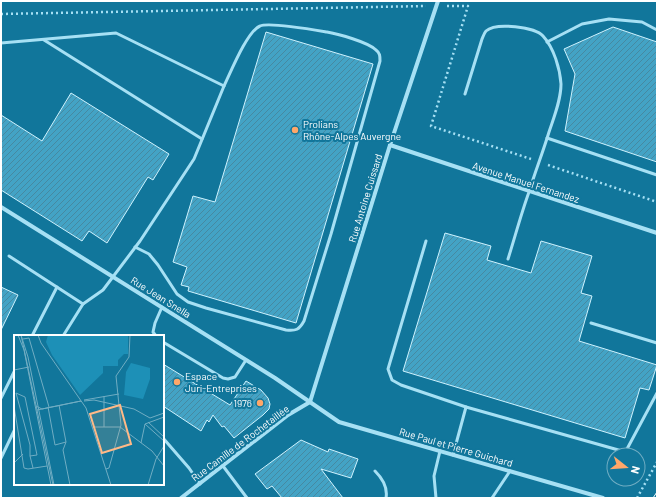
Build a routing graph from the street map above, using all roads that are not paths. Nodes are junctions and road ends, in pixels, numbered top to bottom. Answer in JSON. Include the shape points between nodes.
{"nodes":[{"id":1,"x":437,"y":3,"type":"edge"},
{"id":2,"x":657,"y":30,"type":"edge"},
{"id":3,"x":44,"y":40,"type":"junction"},
{"id":4,"x":548,"y":42,"type":"junction"},
{"id":5,"x":1,"y":43,"type":"edge"},
{"id":6,"x":224,"y":86,"type":"junction"},
{"id":7,"x":465,"y":94,"type":"dead end"},
{"id":8,"x":547,"y":138,"type":"junction"},
{"id":9,"x":202,"y":139,"type":"junction"},
{"id":10,"x":390,"y":145,"type":"junction"},
{"id":11,"x":657,"y":175,"type":"edge"},
{"id":12,"x":529,"y":191,"type":"junction"},
{"id":13,"x":1,"y":207,"type":"edge"},
{"id":14,"x":657,"y":233,"type":"edge"},
{"id":15,"x":426,"y":241,"type":"dead end"},
{"id":16,"x":135,"y":247,"type":"junction"},
{"id":17,"x":9,"y":256,"type":"dead end"},
{"id":18,"x":508,"y":259,"type":"dead end"},
{"id":19,"x":114,"y":277,"type":"junction"},
{"id":20,"x":57,"y":287,"type":"junction"},
{"id":21,"x":83,"y":304,"type":"junction"},
{"id":22,"x":162,"y":307,"type":"junction"},
{"id":23,"x":591,"y":324,"type":"dead end"},
{"id":24,"x":33,"y":335,"type":"edge"},
{"id":25,"x":64,"y":335,"type":"edge"},
{"id":26,"x":155,"y":335,"type":"edge"},
{"id":27,"x":164,"y":343,"type":"edge"},
{"id":28,"x":657,"y":343,"type":"edge"},
{"id":29,"x":246,"y":360,"type":"junction"},
{"id":30,"x":14,"y":372,"type":"edge"},
{"id":31,"x":657,"y":393,"type":"edge"},
{"id":32,"x":1,"y":398,"type":"edge"},
{"id":33,"x":310,"y":402,"type":"junction"},
{"id":34,"x":466,"y":407,"type":"junction"},
{"id":35,"x":14,"y":431,"type":"edge"},
{"id":36,"x":164,"y":439,"type":"edge"},
{"id":37,"x":440,"y":451,"type":"junction"},
{"id":38,"x":454,"y":455,"type":"junction"},
{"id":39,"x":1,"y":458,"type":"edge"},
{"id":40,"x":223,"y":466,"type":"junction"},
{"id":41,"x":375,"y":470,"type":"dead end"},
{"id":42,"x":510,"y":471,"type":"junction"},
{"id":43,"x":200,"y":484,"type":"junction"},
{"id":44,"x":181,"y":498,"type":"edge"},
{"id":45,"x":247,"y":498,"type":"edge"},
{"id":46,"x":386,"y":498,"type":"edge"},
{"id":47,"x":436,"y":498,"type":"edge"},
{"id":48,"x":492,"y":498,"type":"edge"},
{"id":49,"x":603,"y":498,"type":"edge"}],
"edges":[{"from":1,"to":10,"type":"street","name":"Rue Antoine Cuissard"},
{"from":2,"to":4,"type":"lane","via":[[642,22],[609,19],[582,24]]},
{"from":3,"to":5,"type":"lane"},
{"from":3,"to":6,"type":"lane","via":[[116,33]]},
{"from":3,"to":9,"type":"lane"},
{"from":4,"to":7,"type":"lane","via":[[542,35],[526,28],[496,26],[486,31]]},
{"from":4,"to":8,"type":"lane","via":[[560,73],[561,86]]},
{"from":6,"to":9,"type":"lane"},
{"from":6,"to":16,"type":"lane","via":[[249,36],[260,26],[273,25],[328,32],[368,44],[380,55],[331,234],[304,321],[295,331],[286,330],[188,302],[176,294],[149,254]]},
{"from":8,"to":11,"type":"lane"},
{"from":8,"to":12,"type":"lane"},
{"from":9,"to":16,"type":"lane","via":[[194,159]]},
{"from":10,"to":12,"type":"street","name":"Avenue Manuel Fernandez"},
{"from":10,"to":33,"type":"street","name":"Rue Antoine Cuissard"},
{"from":12,"to":14,"type":"street","name":"Avenue Manuel Fernandez"},
{"from":12,"to":18,"type":"lane"},
{"from":13,"to":19,"type":"street","name":"Rue Jean Snella"},
{"from":15,"to":34,"type":"lane","via":[[388,369],[392,380],[401,386]]},
{"from":16,"to":19,"type":"lane"},
{"from":17,"to":20,"type":"lane"},
{"from":19,"to":21,"type":"lane","via":[[103,290]]},
{"from":19,"to":22,"type":"street","name":"Rue Jean Snella"},
{"from":20,"to":21,"type":"lane"},
{"from":20,"to":24,"type":"lane"},
{"from":21,"to":25,"type":"lane"},
{"from":22,"to":26,"type":"lane","via":[[155,323],[153,332]]},
{"from":22,"to":29,"type":"street","name":"Rue Jean Snella"},
{"from":23,"to":28,"type":"lane"},
{"from":27,"to":29,"type":"lane","via":[[223,378],[235,377]]},
{"from":29,"to":33,"type":"street","name":"Rue Jean Snella"},
{"from":30,"to":32,"type":"lane"},
{"from":31,"to":34,"type":"lane","via":[[627,449],[622,451]]},
{"from":33,"to":37,"type":"street","name":"Rue Paul et Pierre Guichard","via":[[339,422]]},
{"from":33,"to":40,"type":"street","name":"Rue Camille de Rochetaillée","via":[[288,415]]},
{"from":34,"to":38,"type":"lane"},
{"from":35,"to":39,"type":"lane"},
{"from":36,"to":43,"type":"lane"},
{"from":37,"to":38,"type":"street","name":"Rue Paul et Pierre Guichard"},
{"from":37,"to":47,"type":"lane","via":[[434,476]]},
{"from":38,"to":42,"type":"street","name":"Rue Paul et Pierre Guichard"},
{"from":40,"to":43,"type":"street","name":"Rue Camille de Rochetaillée"},
{"from":40,"to":45,"type":"lane"},
{"from":41,"to":46,"type":"lane","via":[[384,480]]},
{"from":42,"to":48,"type":"lane"},
{"from":42,"to":49,"type":"street","name":"Rue Paul et Pierre Guichard"},
{"from":43,"to":44,"type":"street","name":"Rue Camille de Rochetaillée"}]}
